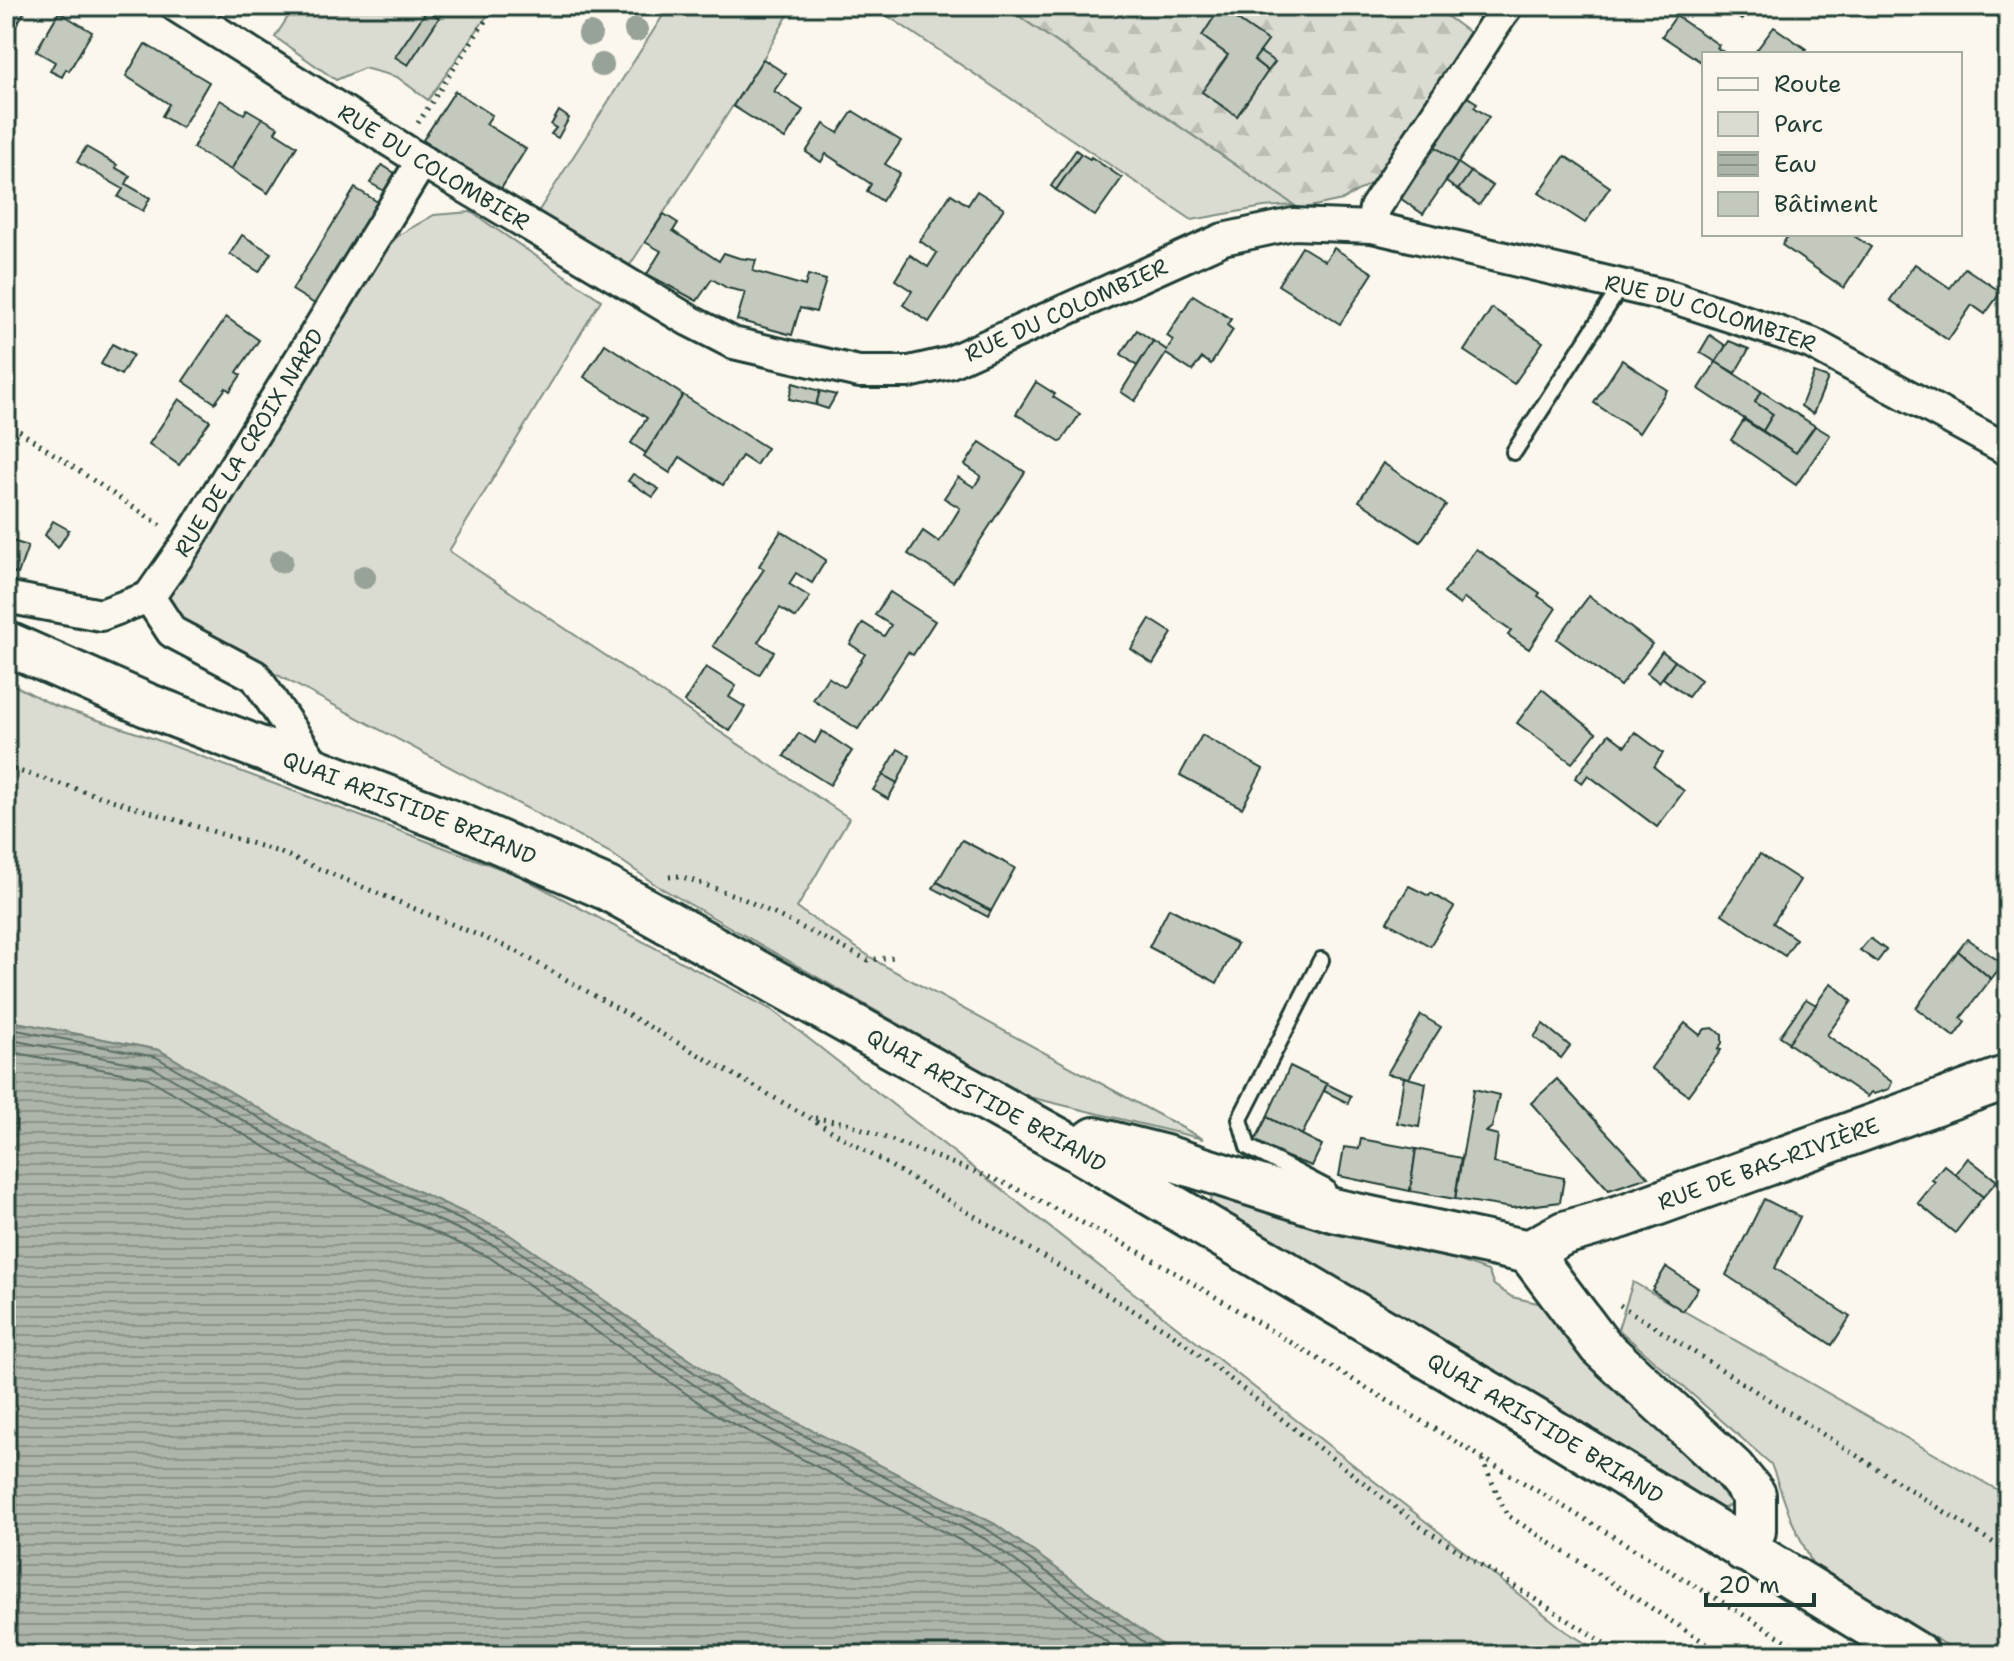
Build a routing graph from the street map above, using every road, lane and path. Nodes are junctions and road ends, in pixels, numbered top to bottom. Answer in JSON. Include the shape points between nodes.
{"nodes":[{"id":1,"x":176,"y":6,"type":"edge"},
{"id":2,"x":495,"y":6,"type":"edge"},
{"id":3,"x":700,"y":6,"type":"edge"},
{"id":4,"x":707,"y":6,"type":"edge"},
{"id":5,"x":1507,"y":6,"type":"edge"},
{"id":6,"x":1999,"y":6,"type":"edge"},
{"id":7,"x":2008,"y":12,"type":"edge"},
{"id":8,"x":412,"y":154,"type":"junction"},
{"id":9,"x":1372,"y":227,"type":"junction"},
{"id":10,"x":1618,"y":284,"type":"junction"},
{"id":11,"x":6,"y":422,"type":"edge"},
{"id":12,"x":2008,"y":450,"type":"edge"},
{"id":13,"x":1514,"y":452,"type":"dead end"},
{"id":14,"x":187,"y":543,"type":"junction"},
{"id":15,"x":6,"y":597,"type":"edge"},
{"id":16,"x":149,"y":597,"type":"junction"},
{"id":17,"x":6,"y":643,"type":"edge"},
{"id":18,"x":6,"y":767,"type":"edge"},
{"id":19,"x":318,"y":770,"type":"junction"},
{"id":20,"x":664,"y":877,"type":"dead end"},
{"id":21,"x":896,"y":957,"type":"dead end"},
{"id":22,"x":1321,"y":960,"type":"dead end"},
{"id":23,"x":2008,"y":1077,"type":"edge"},
{"id":24,"x":810,"y":1118,"type":"junction"},
{"id":25,"x":1079,"y":1151,"type":"junction"},
{"id":26,"x":1333,"y":1210,"type":"junction"},
{"id":27,"x":1529,"y":1252,"type":"junction"},
{"id":28,"x":1607,"y":1297,"type":"dead end"},
{"id":29,"x":1480,"y":1457,"type":"junction"},
{"id":30,"x":1744,"y":1550,"type":"junction"},
{"id":31,"x":2008,"y":1552,"type":"edge"},
{"id":32,"x":1623,"y":1655,"type":"edge"},
{"id":33,"x":1724,"y":1655,"type":"edge"},
{"id":34,"x":1810,"y":1655,"type":"edge"},
{"id":35,"x":1918,"y":1655,"type":"edge"}],
"edges":[{"from":1,"to":8,"type":"street","name":"RUE DU COLOMBIER"},
{"from":2,"to":8,"type":"path"},
{"from":3,"to":4,"type":"path"},
{"from":5,"to":9,"type":"street","via":[[1375,208]]},
{"from":6,"to":7,"type":"path"},
{"from":8,"to":9,"type":"street","name":"RUE DU COLOMBIER","via":[[733,343],[859,372],[909,372],[948,363],[1223,239],[1293,224]]},
{"from":8,"to":14,"type":"street","name":"RUE DE LA CROIX NARD"},
{"from":9,"to":10,"type":"street","name":"RUE DU COLOMBIER"},
{"from":10,"to":12,"type":"street","name":"RUE DU COLOMBIER","via":[[1811,343]]},
{"from":10,"to":13,"type":"lane"},
{"from":11,"to":14,"type":"path"},
{"from":14,"to":16,"type":"street","name":"RUE DE LA CROIX NARD"},
{"from":15,"to":16,"type":"street","via":[[101,615]]},
{"from":16,"to":19,"type":"street","via":[[172,632],[255,676]]},
{"from":17,"to":19,"type":"main road","name":"QUAI ARISTIDE BRIAND","via":[[147,705]]},
{"from":18,"to":24,"type":"path","via":[[279,852],[516,951]]},
{"from":19,"to":25,"type":"main road","name":"QUAI ARISTIDE BRIAND","via":[[608,889]]},
{"from":20,"to":21,"type":"path","via":[[680,876],[742,898],[868,960]]},
{"from":22,"to":26,"type":"lane","via":[[1240,1119],[1248,1147],[1327,1188]]},
{"from":23,"to":27,"type":"main road","name":"RUE DE BAS-RIVIÈRE","via":[[1564,1233]]},
{"from":24,"to":29,"type":"path","via":[[847,1123],[1009,1185],[1149,1257]]},
{"from":24,"to":32,"type":"path","via":[[1171,1333],[1418,1525]]},
{"from":25,"to":26,"type":"main road","via":[[1095,1139]]},
{"from":25,"to":30,"type":"main road","name":"QUAI ARISTIDE BRIAND"},
{"from":26,"to":27,"type":"main road"},
{"from":27,"to":30,"type":"main road","via":[[1600,1346],[1733,1469],[1754,1495],[1754,1531]]},
{"from":28,"to":31,"type":"path"},
{"from":29,"to":33,"type":"path","via":[[1507,1515]]},
{"from":29,"to":34,"type":"path"},
{"from":30,"to":35,"type":"main road","name":"QUAI ARISTIDE BRIAND"}]}
